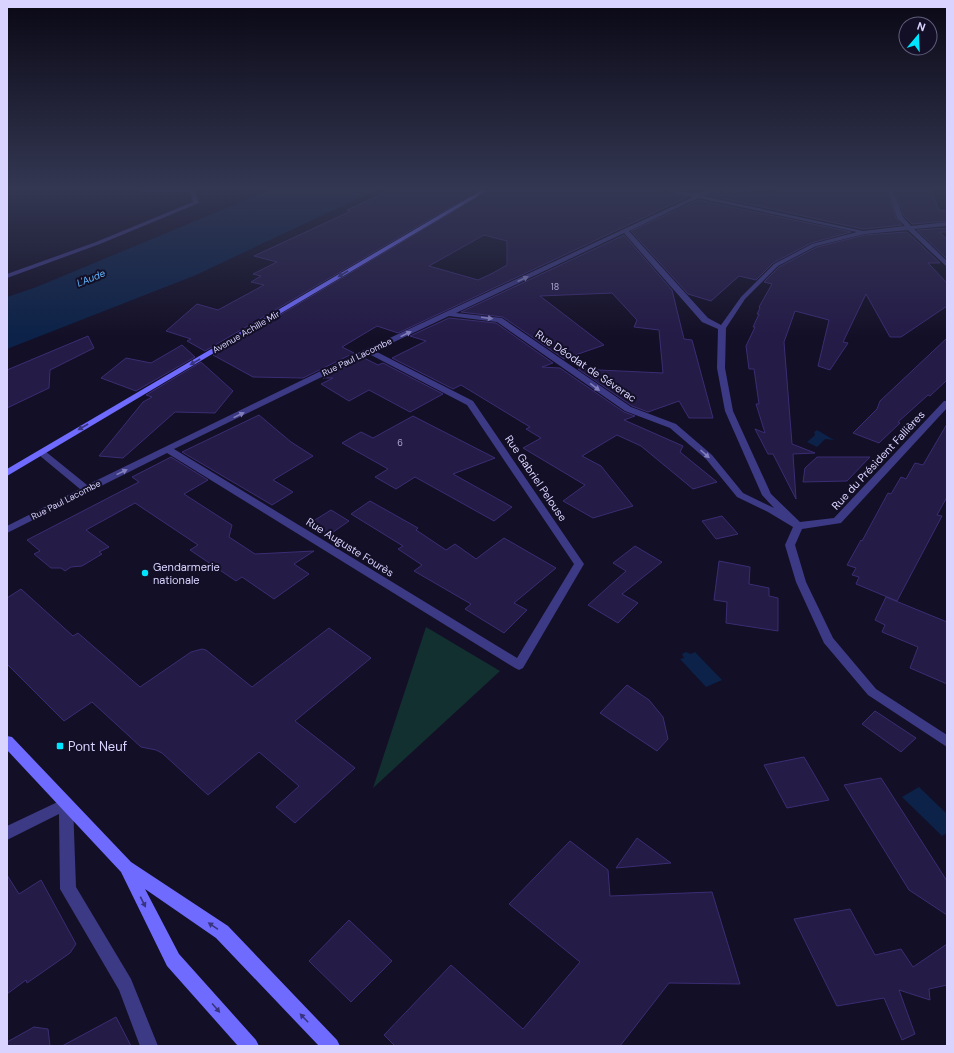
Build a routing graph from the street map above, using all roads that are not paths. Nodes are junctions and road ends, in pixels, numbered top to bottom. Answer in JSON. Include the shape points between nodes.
{"nodes":[{"id":1,"x":107,"y":239,"type":"edge"},
{"id":2,"x":403,"y":239,"type":"edge"},
{"id":3,"x":606,"y":239,"type":"edge"},
{"id":4,"x":633,"y":239,"type":"edge"},
{"id":5,"x":837,"y":239,"type":"edge"},
{"id":6,"x":920,"y":239,"type":"edge"},
{"id":7,"x":947,"y":265,"type":"edge"},
{"id":8,"x":7,"y":276,"type":"edge"},
{"id":9,"x":448,"y":314,"type":"junction"},
{"id":10,"x":722,"y":328,"type":"junction"},
{"id":11,"x":369,"y":351,"type":"junction"},
{"id":12,"x":947,"y":403,"type":"edge"},
{"id":13,"x":169,"y":450,"type":"junction"},
{"id":14,"x":42,"y":453,"type":"junction"},
{"id":15,"x":7,"y":473,"type":"edge"},
{"id":16,"x":86,"y":489,"type":"junction"},
{"id":17,"x":798,"y":526,"type":"junction"},
{"id":18,"x":7,"y":530,"type":"edge"},
{"id":19,"x":519,"y":665,"type":"joint"},
{"id":20,"x":7,"y":741,"type":"edge"},
{"id":21,"x":947,"y":742,"type":"edge"},
{"id":22,"x":66,"y":804,"type":"junction"},
{"id":23,"x":7,"y":834,"type":"edge"},
{"id":24,"x":126,"y":867,"type":"junction"},
{"id":25,"x":149,"y":1046,"type":"edge"},
{"id":26,"x":250,"y":1046,"type":"edge"},
{"id":27,"x":331,"y":1046,"type":"edge"}],
"edges":[{"from":1,"to":8,"type":"street"},
{"from":2,"to":14,"type":"street","name":"Avenue Achille Mir","one_way":true},
{"from":9,"to":3,"type":"street","name":"Rue Paul Lacombe","one_way":true},
{"from":4,"to":10,"type":"street","via":[[705,320]]},
{"from":5,"to":10,"type":"street","via":[[814,245],[776,265],[743,298]]},
{"from":6,"to":7,"type":"street"},
{"from":11,"to":9,"type":"street","name":"Rue Paul Lacombe","one_way":true},
{"from":9,"to":17,"type":"street","name":"Rue Déodat de Séverac","one_way":true,"via":[[499,320],[628,410],[673,426],[709,456],[740,495]]},
{"from":10,"to":17,"type":"street","via":[[721,368],[729,411],[767,495]]},
{"from":13,"to":11,"type":"street","name":"Rue Paul Lacombe","one_way":true},
{"from":11,"to":19,"type":"street","name":"Rue Gabriel Pelouse","via":[[470,403],[580,564]]},
{"from":12,"to":17,"type":"street","name":"Rue du Président Fallières","via":[[838,521]]},
{"from":16,"to":13,"type":"street","name":"Rue Paul Lacombe","one_way":true},
{"from":13,"to":19,"type":"street","name":"Rue Auguste Fourès"},
{"from":14,"to":15,"type":"street","name":"Avenue Achille Mir"},
{"from":14,"to":16,"type":"street"},
{"from":16,"to":18,"type":"street","name":"Rue Paul Lacombe"},
{"from":17,"to":21,"type":"street","via":[[790,545],[801,582],[828,640],[872,692]]},
{"from":20,"to":22,"type":"street"},
{"from":22,"to":23,"type":"street"},
{"from":22,"to":24,"type":"street"},
{"from":22,"to":25,"type":"street","via":[[68,889],[125,985]]},
{"from":24,"to":26,"type":"street","one_way":true,"via":[[173,960]]},
{"from":27,"to":24,"type":"street","one_way":true,"via":[[222,932]]}]}
